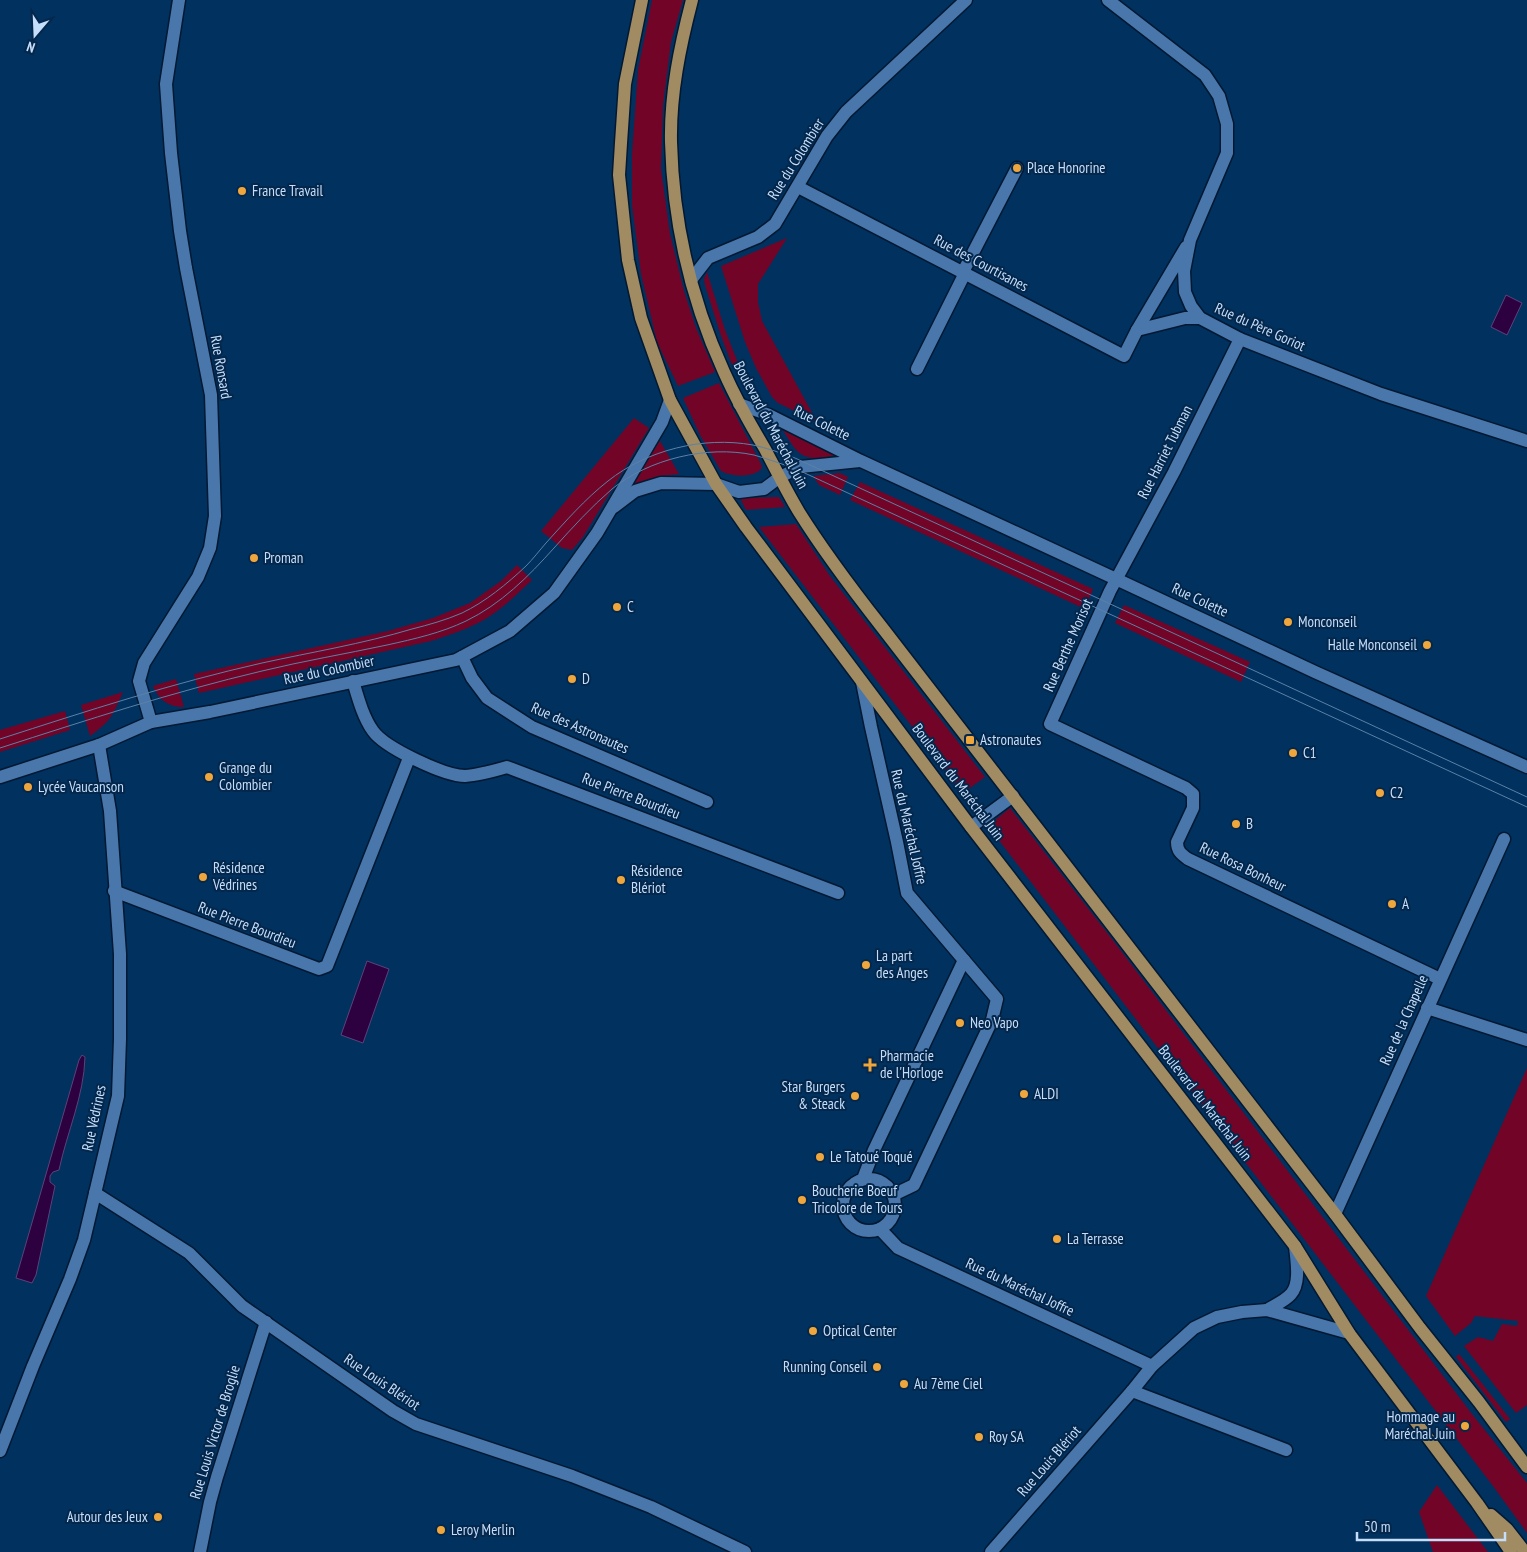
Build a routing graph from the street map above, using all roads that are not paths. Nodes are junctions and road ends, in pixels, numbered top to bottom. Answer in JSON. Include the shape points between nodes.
{"nodes":[{"id":1,"x":179,"y":0,"type":"edge"},
{"id":2,"x":642,"y":0,"type":"edge"},
{"id":3,"x":692,"y":0,"type":"edge"},
{"id":4,"x":966,"y":0,"type":"edge"},
{"id":5,"x":1108,"y":0,"type":"edge"},
{"id":6,"x":1017,"y":168,"type":"dead end"},
{"id":7,"x":798,"y":187,"type":"junction"},
{"id":8,"x":1190,"y":240,"type":"junction"},
{"id":9,"x":964,"y":273,"type":"junction"},
{"id":10,"x":691,"y":280,"type":"junction"},
{"id":11,"x":1200,"y":318,"type":"junction"},
{"id":12,"x":1137,"y":330,"type":"junction"},
{"id":13,"x":1240,"y":339,"type":"junction"},
{"id":14,"x":916,"y":369,"type":"dead end"},
{"id":15,"x":670,"y":400,"type":"junction"},
{"id":16,"x":740,"y":404,"type":"junction"},
{"id":17,"x":1527,"y":441,"type":"edge"},
{"id":18,"x":861,"y":461,"type":"junction"},
{"id":19,"x":780,"y":477,"type":"junction"},
{"id":20,"x":716,"y":484,"type":"junction"},
{"id":21,"x":610,"y":510,"type":"junction"},
{"id":22,"x":1116,"y":579,"type":"junction"},
{"id":23,"x":462,"y":657,"type":"junction"},
{"id":24,"x":353,"y":682,"type":"junction"},
{"id":25,"x":862,"y":682,"type":"junction"},
{"id":26,"x":151,"y":722,"type":"junction"},
{"id":27,"x":1050,"y":724,"type":"joint"},
{"id":28,"x":99,"y":745,"type":"junction"},
{"id":29,"x":409,"y":758,"type":"junction"},
{"id":30,"x":1527,"y":767,"type":"edge"},
{"id":31,"x":0,"y":777,"type":"edge"},
{"id":32,"x":1013,"y":796,"type":"junction"},
{"id":33,"x":707,"y":802,"type":"dead end"},
{"id":34,"x":972,"y":827,"type":"junction"},
{"id":35,"x":1504,"y":839,"type":"dead end"},
{"id":36,"x":114,"y":891,"type":"junction"},
{"id":37,"x":838,"y":893,"type":"dead end"},
{"id":38,"x":964,"y":960,"type":"junction"},
{"id":39,"x":1440,"y":979,"type":"junction"},
{"id":40,"x":1427,"y":1008,"type":"junction"},
{"id":41,"x":1527,"y":1040,"type":"edge"},
{"id":42,"x":863,"y":1179,"type":"junction"},
{"id":43,"x":95,"y":1193,"type":"junction"},
{"id":44,"x":893,"y":1195,"type":"junction"},
{"id":45,"x":1335,"y":1214,"type":"junction"},
{"id":46,"x":880,"y":1229,"type":"junction"},
{"id":47,"x":1295,"y":1246,"type":"junction"},
{"id":48,"x":1267,"y":1310,"type":"junction"},
{"id":49,"x":266,"y":1322,"type":"junction"},
{"id":50,"x":1349,"y":1333,"type":"junction"},
{"id":51,"x":1152,"y":1366,"type":"junction"},
{"id":52,"x":1132,"y":1391,"type":"junction"},
{"id":53,"x":1286,"y":1450,"type":"dead end"},
{"id":54,"x":0,"y":1451,"type":"edge"},
{"id":55,"x":1527,"y":1467,"type":"edge"},
{"id":56,"x":1477,"y":1503,"type":"junction"},
{"id":57,"x":200,"y":1552,"type":"edge"},
{"id":58,"x":745,"y":1552,"type":"edge"},
{"id":59,"x":991,"y":1552,"type":"edge"},
{"id":60,"x":1501,"y":1552,"type":"edge"},
{"id":61,"x":1511,"y":1552,"type":"edge"},
{"id":62,"x":1525,"y":1552,"type":"edge"}],
"edges":[{"from":1,"to":26,"type":"street","name":"Rue Ronsard","via":[[166,84],[180,231],[211,394],[215,516],[210,548],[198,577],[144,664],[139,681]]},
{"from":2,"to":15,"type":"main road","name":"Boulevard du Maréchal Juin","via":[[625,84],[619,183],[628,260],[641,318]]},
{"from":3,"to":10,"type":"main road","name":"Boulevard du Maréchal Juin","via":[[674,88],[671,141],[677,210]]},
{"from":4,"to":7,"type":"street","name":"Rue du Colombier","via":[[846,112],[827,136]]},
{"from":5,"to":8,"type":"street","name":"Rue du Père Goriot","via":[[1205,75],[1219,96],[1227,124],[1227,153]]},
{"from":6,"to":9,"type":"street"},
{"from":7,"to":9,"type":"street","name":"Rue des Courtisanes"},
{"from":7,"to":10,"type":"street","name":"Rue du Colombier","via":[[775,224],[758,237],[708,258]]},
{"from":8,"to":11,"type":"street","name":"Rue du Père Goriot","via":[[1184,271],[1185,292]]},
{"from":8,"to":12,"type":"street","name":"Rue des Courtisanes"},
{"from":9,"to":12,"type":"street","name":"Rue des Courtisanes","via":[[1124,356]]},
{"from":9,"to":14,"type":"street"},
{"from":10,"to":16,"type":"main road","name":"Boulevard du Maréchal Juin","via":[[723,372]]},
{"from":11,"to":12,"type":"street","via":[[1184,318]]},
{"from":11,"to":13,"type":"street","name":"Rue du Père Goriot"},
{"from":13,"to":17,"type":"street","name":"Rue du Père Goriot","via":[[1381,394]]},
{"from":13,"to":22,"type":"street","name":"Rue Harriet Tubman"},
{"from":15,"to":20,"type":"main road","name":"Boulevard du Maréchal Juin"},
{"from":15,"to":21,"type":"street","name":"Rue du Colombier","via":[[662,422]]},
{"from":16,"to":18,"type":"street","name":"Rue Colette"},
{"from":16,"to":19,"type":"main road","name":"Boulevard du Maréchal Juin"},
{"from":18,"to":19,"type":"street","name":"Rue Colette","via":[[800,467]]},
{"from":18,"to":22,"type":"street","name":"Rue Colette"},
{"from":19,"to":20,"type":"street","name":"Rue Colette","via":[[764,489],[740,492]]},
{"from":19,"to":32,"type":"main road","name":"Boulevard du Maréchal Juin","via":[[799,512],[844,578]]},
{"from":20,"to":21,"type":"street","name":"Rue du Colombier","via":[[661,484],[635,491]]},
{"from":20,"to":25,"type":"main road","name":"Boulevard du Maréchal Juin"},
{"from":21,"to":23,"type":"street","name":"Rue du Colombier","via":[[554,593],[510,631]]},
{"from":22,"to":27,"type":"street","name":"Rue Berthe Morisot"},
{"from":22,"to":30,"type":"street","name":"Rue Colette"},
{"from":23,"to":24,"type":"street","name":"Rue du Colombier"},
{"from":23,"to":33,"type":"street","name":"Rue des Astronautes","via":[[487,698],[532,727]]},
{"from":24,"to":26,"type":"street","name":"Rue du Colombier"},
{"from":24,"to":29,"type":"street","name":"Rue Pierre Bourdieu","via":[[374,734]]},
{"from":25,"to":34,"type":"main road","name":"Boulevard du Maréchal Juin"},
{"from":25,"to":38,"type":"street","name":"Rue du Maréchal Joffre","via":[[907,893]]},
{"from":26,"to":28,"type":"street","name":"Rue du Colombier"},
{"from":27,"to":39,"type":"street","name":"Rue Rosa Bonheur","via":[[1191,792],[1193,808],[1177,848],[1188,859]]},
{"from":28,"to":31,"type":"street","name":"Rue du Colombier"},
{"from":28,"to":36,"type":"street","name":"Rue Védrines","via":[[110,811]]},
{"from":29,"to":36,"type":"street","name":"Rue Pierre Bourdieu","via":[[327,966],[318,970]]},
{"from":29,"to":37,"type":"street","name":"Rue Pierre Bourdieu","via":[[464,776],[507,767]]},
{"from":32,"to":34,"type":"street"},
{"from":32,"to":45,"type":"main road","name":"Boulevard du Maréchal Juin"},
{"from":34,"to":47,"type":"main road","name":"Boulevard du Maréchal Juin"},
{"from":35,"to":39,"type":"street","name":"Rue de la Chapelle"},
{"from":36,"to":43,"type":"street","name":"Rue Védrines","via":[[120,954],[118,1096]]},
{"from":38,"to":42,"type":"street"},
{"from":38,"to":44,"type":"street","name":"Rue du Maréchal Joffre","via":[[997,999],[992,1020],[914,1185]]},
{"from":39,"to":40,"type":"street","name":"Rue de la Chapelle"},
{"from":40,"to":41,"type":"street"},
{"from":40,"to":45,"type":"street","name":"Rue de la Chapelle"},
{"from":42,"to":44,"type":"street","via":[[880,1181]]},
{"from":42,"to":46,"type":"street","via":[[848,1188],[842,1205],[844,1214],[855,1228],[872,1232]]},
{"from":43,"to":49,"type":"street","name":"Rue Louis Blériot","via":[[189,1253],[231,1296]]},
{"from":43,"to":54,"type":"street","name":"Rue Védrines","via":[[84,1240],[70,1279]]},
{"from":44,"to":46,"type":"street","via":[[895,1209],[892,1217]]},
{"from":45,"to":55,"type":"main road","name":"Boulevard du Maréchal Juin"},
{"from":46,"to":51,"type":"street","name":"Rue du Maréchal Joffre","via":[[898,1248]]},
{"from":47,"to":48,"type":"street","name":"Rue Louis Blériot","via":[[1294,1289]]},
{"from":47,"to":50,"type":"main road","name":"Boulevard du Maréchal Juin"},
{"from":48,"to":50,"type":"street","name":"Rue Louis Blériot"},
{"from":48,"to":51,"type":"street","name":"Rue Louis Blériot","via":[[1217,1316],[1194,1328]]},
{"from":49,"to":57,"type":"street","name":"Rue Louis Victor de Broglie","via":[[217,1477]]},
{"from":49,"to":58,"type":"street","name":"Rue Louis Blériot","via":[[416,1424],[572,1476],[651,1507]]},
{"from":50,"to":56,"type":"main road","name":"Boulevard du Maréchal Juin"},
{"from":51,"to":52,"type":"street","name":"Rue Louis Blériot"},
{"from":52,"to":53,"type":"street"},
{"from":52,"to":59,"type":"street","name":"Rue Louis Blériot"},
{"from":56,"to":60,"type":"main road","name":"Boulevard du Maréchal Juin"},
{"from":56,"to":61,"type":"main road","name":"Boulevard du Maréchal Juin"},
{"from":56,"to":62,"type":"main road","name":"Boulevard du Maréchal Juin","via":[[1507,1529]]}]}
